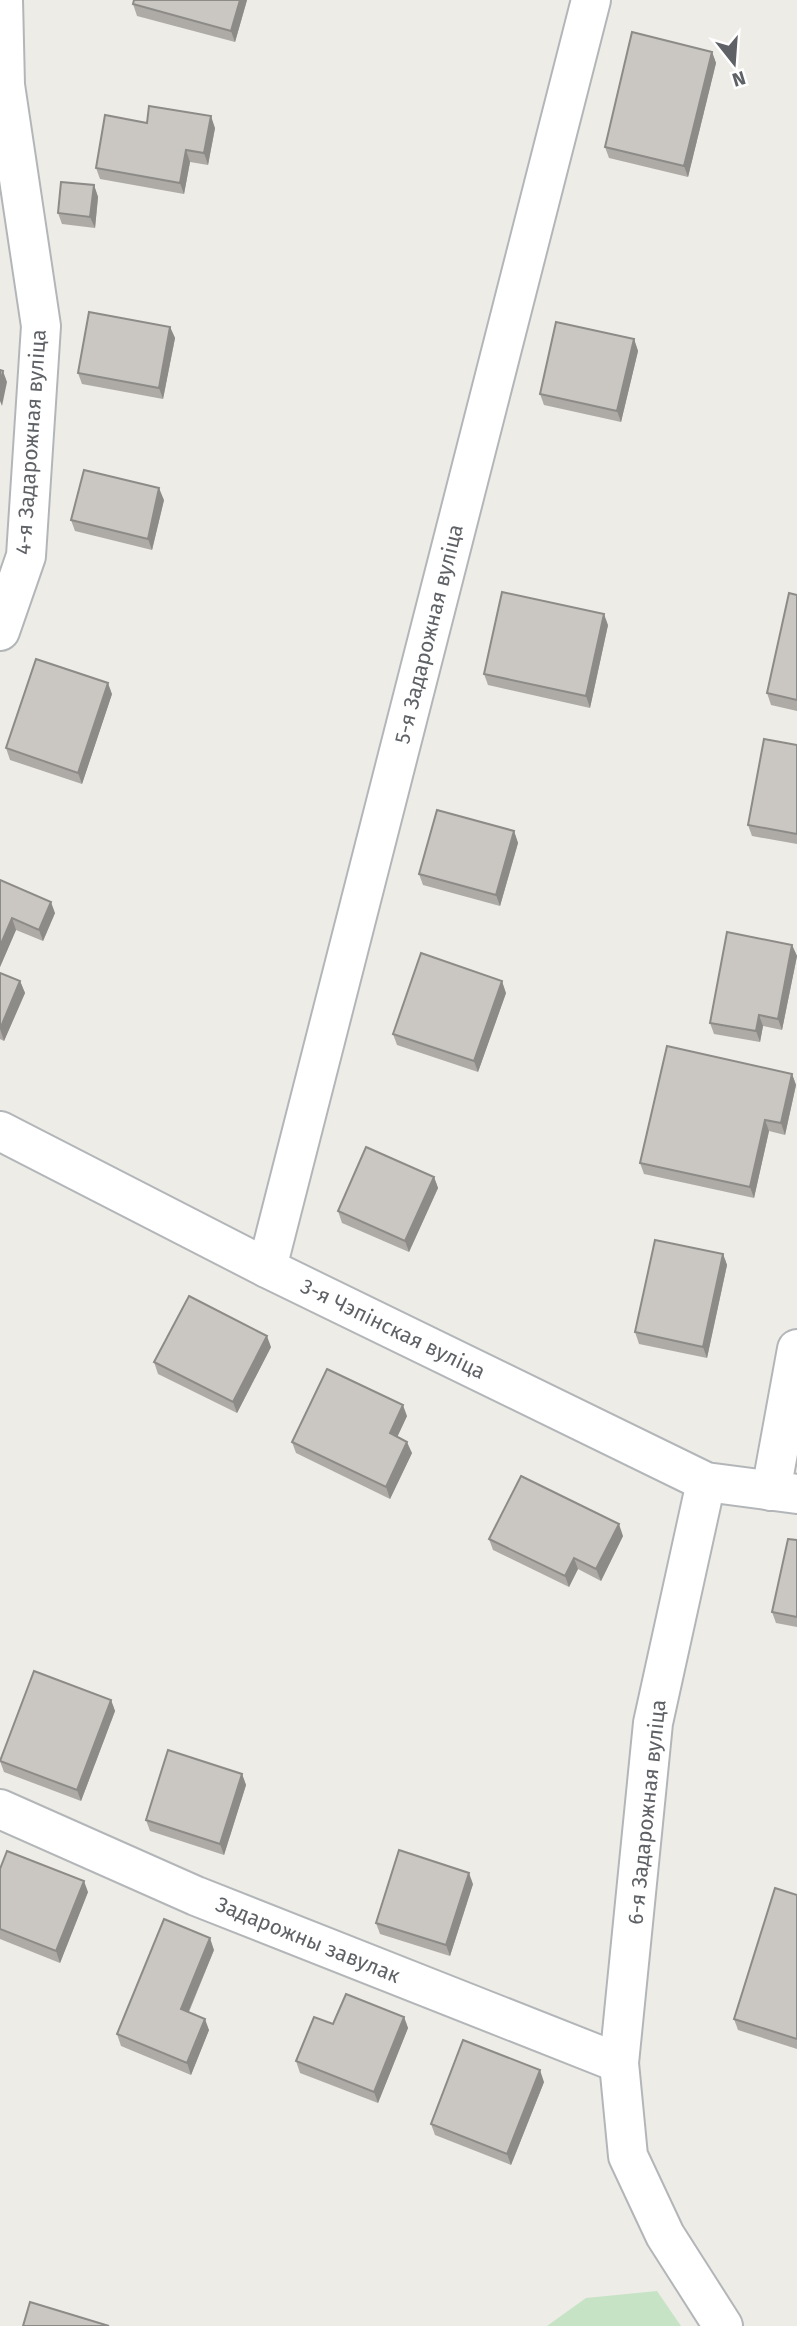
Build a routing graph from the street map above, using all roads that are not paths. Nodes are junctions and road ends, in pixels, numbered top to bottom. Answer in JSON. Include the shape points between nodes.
{"nodes":[{"id":1,"x":3,"y":0,"type":"edge"},
{"id":2,"x":591,"y":0,"type":"edge"},
{"id":3,"x":0,"y":631,"type":"edge"},
{"id":4,"x":0,"y":1131,"type":"edge"},
{"id":5,"x":267,"y":1268,"type":"junction"},
{"id":6,"x":797,"y":1349,"type":"edge"},
{"id":7,"x":706,"y":1482,"type":"junction"},
{"id":8,"x":784,"y":1492,"type":"edge"},
{"id":9,"x":0,"y":1809,"type":"edge"},
{"id":10,"x":619,"y":2063,"type":"junction"},
{"id":11,"x":723,"y":2326,"type":"edge"}],
"edges":[{"from":1,"to":3,"type":"street","name":"4-я Задарожная вуліца","via":[[5,85],[41,326],[26,556]]},
{"from":2,"to":5,"type":"street","name":"5-я Задарожная вуліца"},
{"from":4,"to":5,"type":"street","name":"3-я Чэпінская вуліца"},
{"from":5,"to":7,"type":"street","name":"3-я Чэпінская вуліца"},
{"from":6,"to":8,"type":"street"},
{"from":7,"to":8,"type":"street","name":"3-я Чэпінская вуліца"},
{"from":7,"to":10,"type":"street","name":"6-я Задарожная вуліца","via":[[653,1723]]},
{"from":9,"to":10,"type":"street","name":"Задарожны завулак","via":[[196,1896]]},
{"from":10,"to":11,"type":"street","name":"6-я Задарожная вуліца","via":[[628,2156],[665,2235]]}]}
